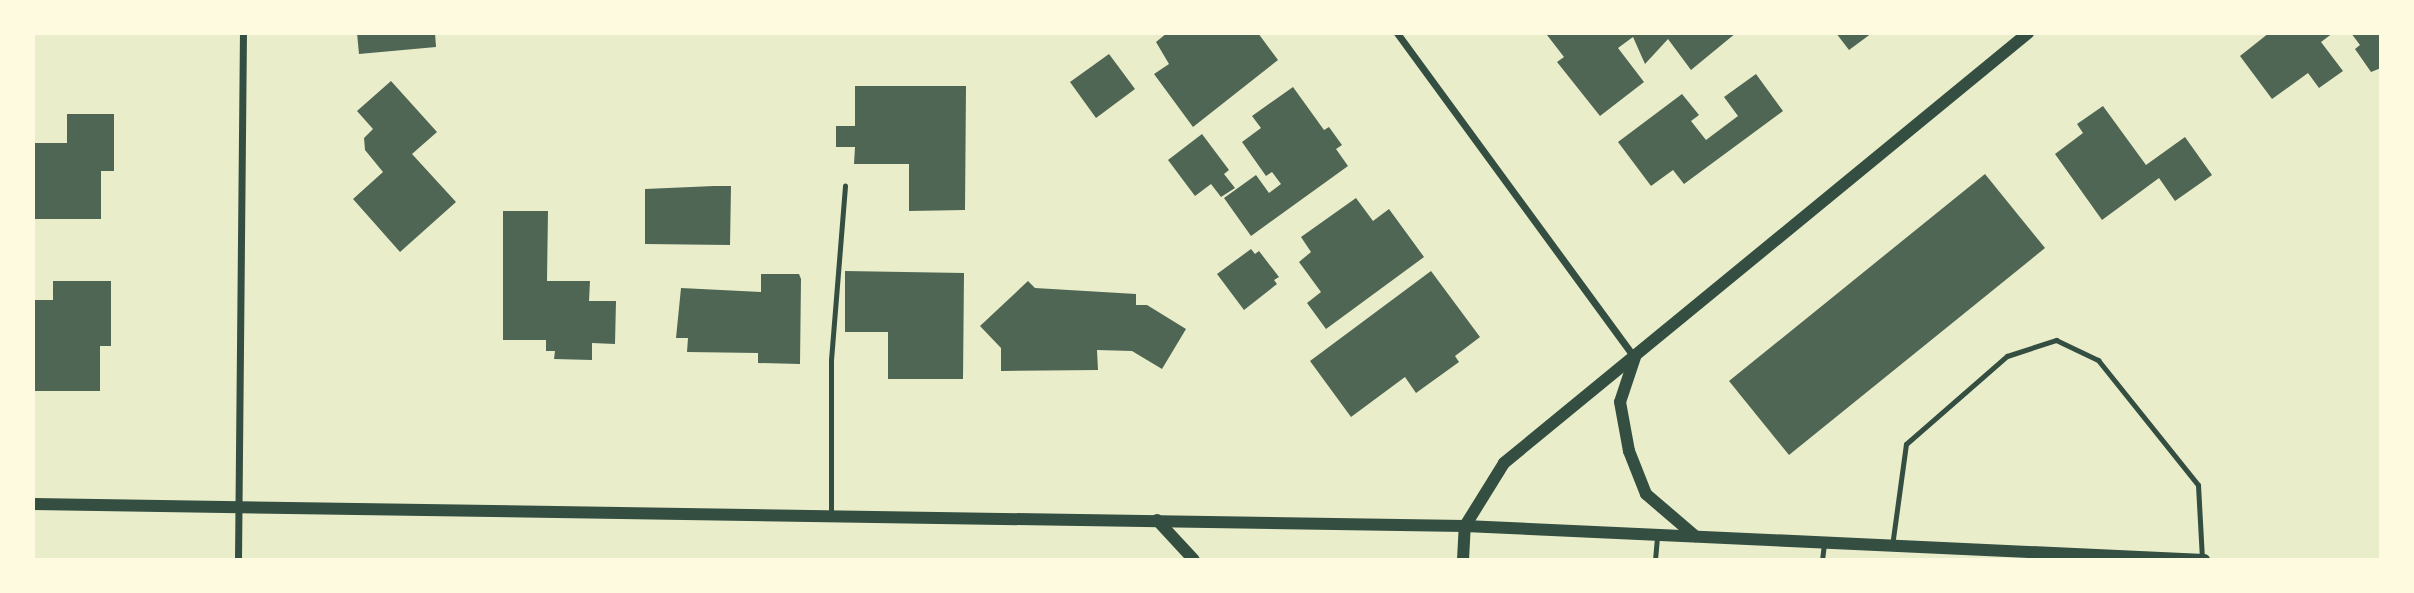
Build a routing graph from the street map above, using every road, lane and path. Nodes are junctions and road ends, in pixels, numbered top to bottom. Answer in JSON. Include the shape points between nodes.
{"nodes":[{"id":1,"x":243,"y":33,"type":"edge"},
{"id":2,"x":1397,"y":33,"type":"edge"},
{"id":3,"x":2028,"y":33,"type":"edge"},
{"id":4,"x":845,"y":186,"type":"dead end"},
{"id":5,"x":1635,"y":357,"type":"junction"},
{"id":6,"x":33,"y":505,"type":"edge"},
{"id":7,"x":239,"y":505,"type":"junction"},
{"id":8,"x":831,"y":515,"type":"junction"},
{"id":9,"x":1157,"y":520,"type":"junction"},
{"id":10,"x":1465,"y":526,"type":"junction"},
{"id":11,"x":1657,"y":534,"type":"junction"},
{"id":12,"x":1695,"y":536,"type":"junction"},
{"id":13,"x":1824,"y":542,"type":"junction"},
{"id":14,"x":1892,"y":546,"type":"junction"},
{"id":15,"x":1943,"y":555,"type":"edge"},
{"id":16,"x":238,"y":560,"type":"edge"},
{"id":17,"x":1194,"y":560,"type":"edge"},
{"id":18,"x":1463,"y":560,"type":"edge"},
{"id":19,"x":1655,"y":560,"type":"edge"},
{"id":20,"x":1822,"y":560,"type":"edge"},
{"id":21,"x":2203,"y":560,"type":"edge"}],
"edges":[{"from":1,"to":7,"type":"street"},
{"from":2,"to":5,"type":"street"},
{"from":3,"to":5,"type":"street"},
{"from":4,"to":8,"type":"lane","via":[[831,360]]},
{"from":5,"to":10,"type":"street","via":[[1504,463]]},
{"from":5,"to":12,"type":"street","via":[[1620,402],[1629,451],[1646,494]]},
{"from":6,"to":7,"type":"street"},
{"from":7,"to":8,"type":"street"},
{"from":7,"to":16,"type":"street"},
{"from":8,"to":9,"type":"street"},
{"from":9,"to":10,"type":"street"},
{"from":9,"to":17,"type":"street"},
{"from":10,"to":11,"type":"street"},
{"from":10,"to":18,"type":"street"},
{"from":11,"to":12,"type":"street"},
{"from":11,"to":19,"type":"lane"},
{"from":12,"to":13,"type":"street"},
{"from":13,"to":14,"type":"street"},
{"from":13,"to":20,"type":"lane"},
{"from":14,"to":15,"type":"street"},
{"from":14,"to":21,"type":"lane","via":[[1906,444],[2007,356],[2056,340],[2098,360],[2198,485]]},
{"from":15,"to":21,"type":"street"}]}
